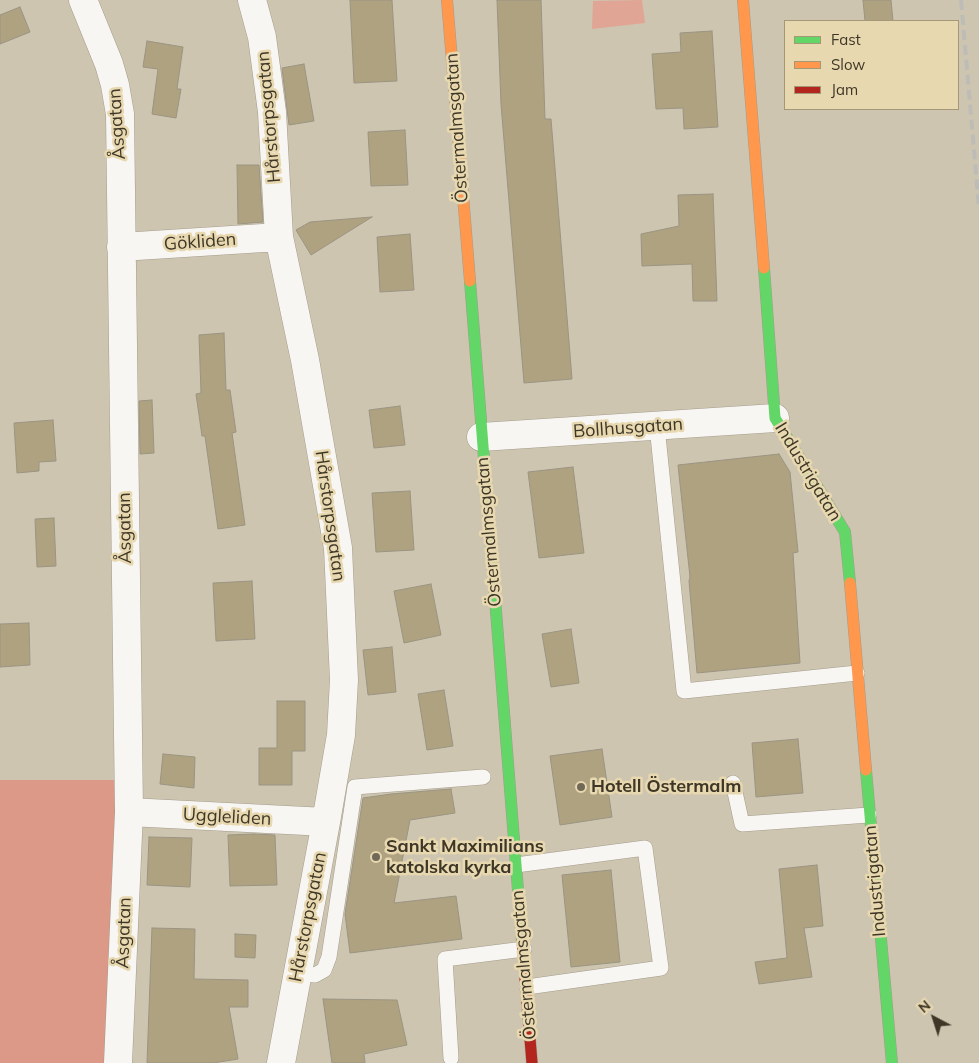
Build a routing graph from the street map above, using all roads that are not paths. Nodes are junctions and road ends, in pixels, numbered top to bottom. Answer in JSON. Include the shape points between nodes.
{"nodes":[{"id":1,"x":83,"y":0,"type":"edge"},
{"id":2,"x":252,"y":0,"type":"edge"},
{"id":3,"x":447,"y":0,"type":"edge"},
{"id":4,"x":743,"y":0,"type":"edge"},
{"id":5,"x":279,"y":237,"type":"junction"},
{"id":6,"x":121,"y":247,"type":"junction"},
{"id":7,"x":775,"y":418,"type":"junction"},
{"id":8,"x":658,"y":426,"type":"junction"},
{"id":9,"x":481,"y":437,"type":"junction"},
{"id":10,"x":857,"y":673,"type":"junction"},
{"id":11,"x":483,"y":777,"type":"dead end"},
{"id":12,"x":733,"y":783,"type":"dead end"},
{"id":13,"x":129,"y":812,"type":"junction"},
{"id":14,"x":869,"y":815,"type":"junction"},
{"id":15,"x":326,"y":822,"type":"junction"},
{"id":16,"x":516,"y":865,"type":"junction"},
{"id":17,"x":524,"y":949,"type":"junction"},
{"id":18,"x":298,"y":973,"type":"junction"},
{"id":19,"x":527,"y":986,"type":"junction"},
{"id":20,"x":451,"y":1058,"type":"dead end"},
{"id":21,"x":118,"y":1063,"type":"edge"},
{"id":22,"x":280,"y":1063,"type":"edge"},
{"id":23,"x":532,"y":1063,"type":"edge"},
{"id":24,"x":892,"y":1063,"type":"edge"}],
"edges":[{"from":1,"to":6,"type":"street","name":"Åsgatan","via":[[109,64],[120,114]]},
{"from":2,"to":5,"type":"street","name":"Hårstorpsgatan","via":[[262,37],[272,112]]},
{"from":3,"to":9,"type":"street","name":"Östermalmsgatan"},
{"from":4,"to":7,"type":"street","name":"Industrigatan"},
{"from":5,"to":6,"type":"street","name":"Gökliden"},
{"from":5,"to":15,"type":"street","name":"Hårstorpsgatan","via":[[305,360],[338,548],[344,680],[341,735]]},
{"from":6,"to":13,"type":"street","name":"Åsgatan"},
{"from":7,"to":8,"type":"street","name":"Bollhusgatan"},
{"from":7,"to":10,"type":"street","name":"Industrigatan","via":[[845,532]]},
{"from":8,"to":9,"type":"street","name":"Bollhusgatan"},
{"from":8,"to":10,"type":"lane","via":[[684,691]]},
{"from":9,"to":16,"type":"street","name":"Östermalmsgatan"},
{"from":10,"to":14,"type":"street","name":"Industrigatan"},
{"from":11,"to":18,"type":"lane","via":[[355,787],[329,957],[324,970],[315,975]]},
{"from":12,"to":14,"type":"lane","via":[[742,824]]},
{"from":13,"to":15,"type":"street","name":"Uggleliden"},
{"from":13,"to":21,"type":"street","name":"Åsgatan"},
{"from":14,"to":24,"type":"street","name":"Industrigatan"},
{"from":15,"to":18,"type":"street","name":"Hårstorpsgatan"},
{"from":16,"to":17,"type":"street","name":"Östermalmsgatan"},
{"from":16,"to":19,"type":"lane","via":[[645,848],[661,968]]},
{"from":17,"to":19,"type":"street","name":"Östermalmsgatan"},
{"from":17,"to":20,"type":"lane","via":[[445,959]]},
{"from":18,"to":22,"type":"street","name":"Hårstorpsgatan"},
{"from":19,"to":23,"type":"street","name":"Östermalmsgatan"}]}
